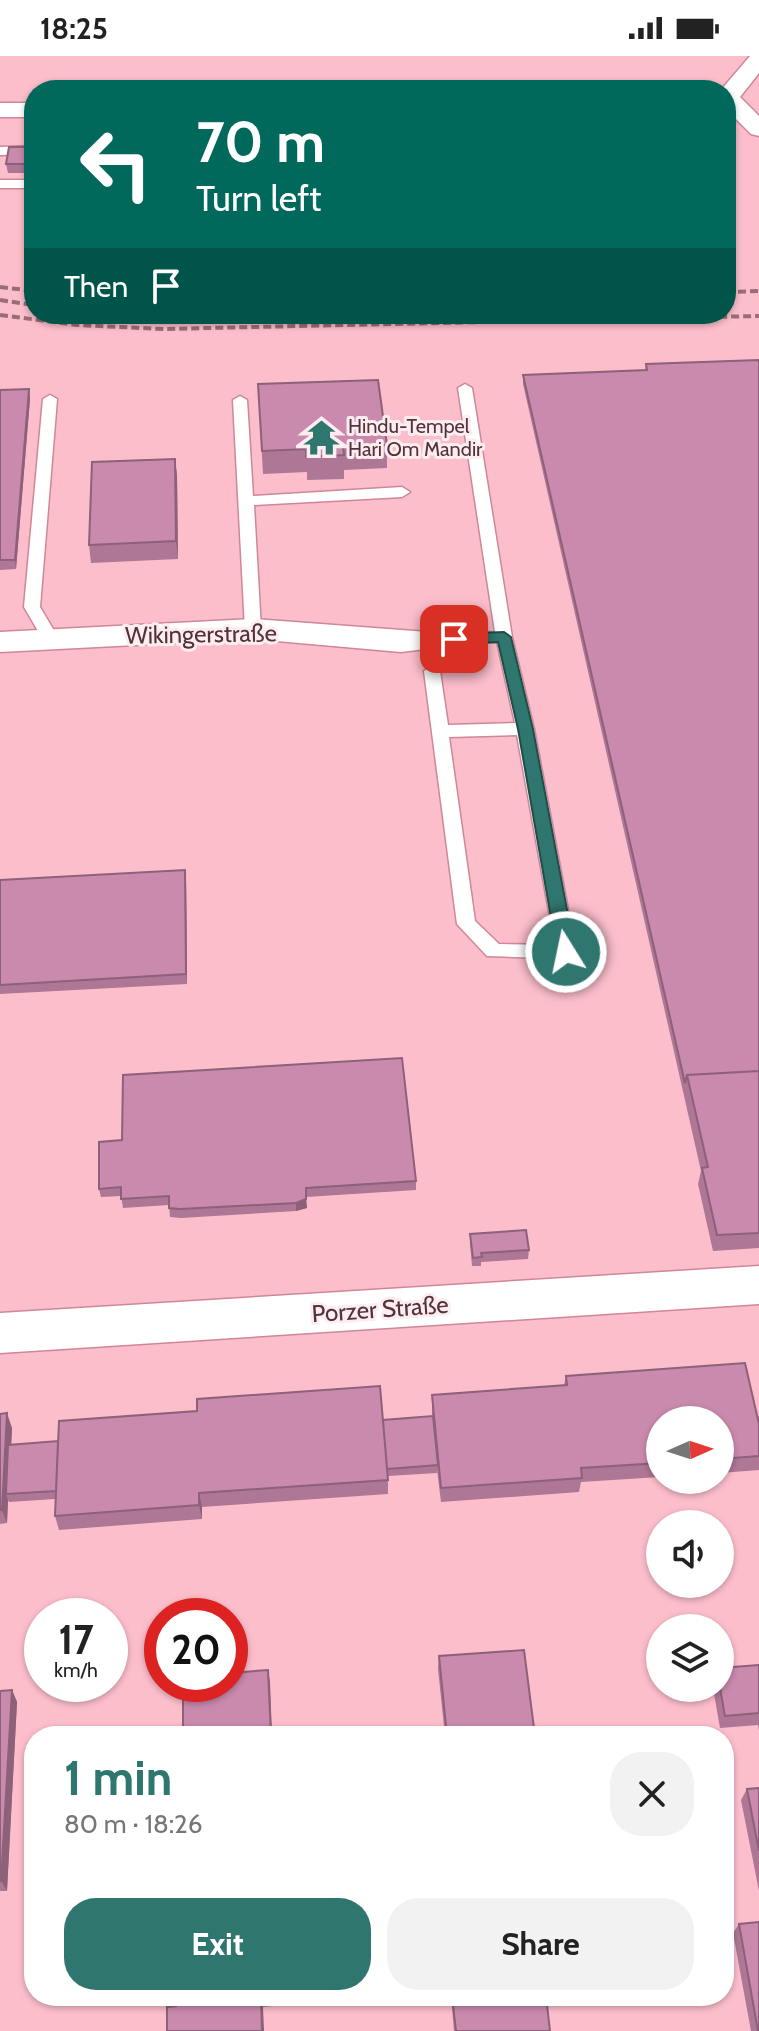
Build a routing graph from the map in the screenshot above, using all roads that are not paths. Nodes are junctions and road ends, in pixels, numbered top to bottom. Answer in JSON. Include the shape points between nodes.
{"nodes":[{"id":1,"x":759,"y":59,"type":"edge"},
{"id":2,"x":736,"y":90,"type":"edge"},
{"id":3,"x":736,"y":106,"type":"edge"},
{"id":4,"x":0,"y":110,"type":"edge"},
{"id":5,"x":24,"y":110,"type":"edge"},
{"id":6,"x":759,"y":129,"type":"edge"},
{"id":7,"x":24,"y":150,"type":"edge"},
{"id":8,"x":0,"y":151,"type":"edge"},
{"id":9,"x":0,"y":184,"type":"edge"},
{"id":10,"x":24,"y":184,"type":"edge"},
{"id":11,"x":465,"y":388,"type":"dead end"},
{"id":12,"x":50,"y":399,"type":"dead end"},
{"id":13,"x":240,"y":400,"type":"dead end"},
{"id":14,"x":402,"y":492,"type":"dead end"},
{"id":15,"x":247,"y":501,"type":"junction"},
{"id":16,"x":253,"y":629,"type":"junction"},
{"id":17,"x":504,"y":637,"type":"junction"},
{"id":18,"x":51,"y":639,"type":"junction"},
{"id":19,"x":0,"y":642,"type":"edge"},
{"id":20,"x":421,"y":651,"type":"junction"},
{"id":21,"x":525,"y":729,"type":"junction"},
{"id":22,"x":440,"y":731,"type":"junction"},
{"id":23,"x":759,"y":1285,"type":"edge"},
{"id":24,"x":0,"y":1333,"type":"edge"}],
"edges":[{"from":1,"to":2,"type":"street"},
{"from":3,"to":6,"type":"street"},
{"from":4,"to":5,"type":"street"},
{"from":7,"to":8,"type":"lane"},
{"from":9,"to":10,"type":"lane"},
{"from":11,"to":17,"type":"lane"},
{"from":12,"to":18,"type":"lane","via":[[32,607]]},
{"from":13,"to":15,"type":"lane"},
{"from":14,"to":15,"type":"lane"},
{"from":15,"to":16,"type":"lane"},
{"from":16,"to":18,"type":"street","name":"Wikingerstraße"},
{"from":16,"to":20,"type":"street","name":"Wikingerstraße"},
{"from":17,"to":20,"type":"lane"},
{"from":17,"to":21,"type":"lane"},
{"from":18,"to":19,"type":"street","name":"Wikingerstraße"},
{"from":20,"to":22,"type":"lane"},
{"from":21,"to":22,"type":"lane"},
{"from":21,"to":22,"type":"lane","via":[[566,952],[494,951],[466,924]]},
{"from":23,"to":24,"type":"street","name":"Porzer Straße"}]}
